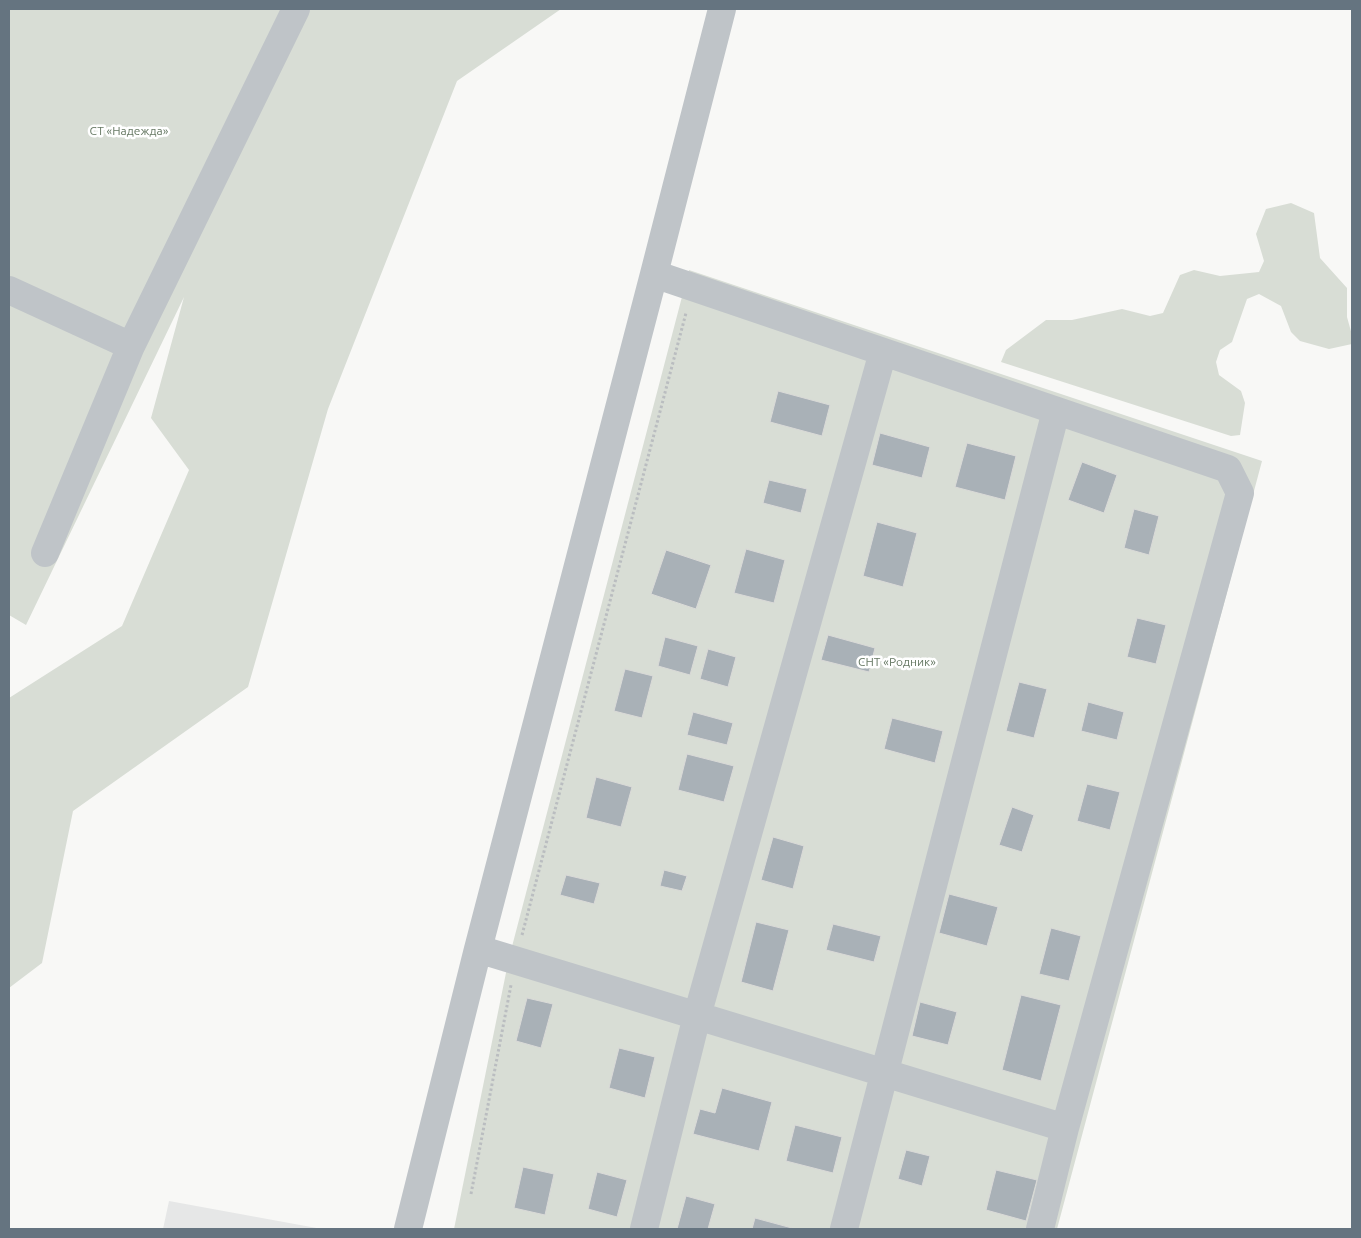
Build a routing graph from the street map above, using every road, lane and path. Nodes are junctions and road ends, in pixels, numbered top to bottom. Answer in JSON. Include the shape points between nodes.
{"nodes":[{"id":1,"x":296,"y":9,"type":"edge"},
{"id":2,"x":722,"y":9,"type":"edge"},
{"id":3,"x":654,"y":274,"type":"junction"},
{"id":4,"x":692,"y":287,"type":"junction"},
{"id":5,"x":9,"y":290,"type":"edge"},
{"id":6,"x":131,"y":346,"type":"junction"},
{"id":7,"x":883,"y":352,"type":"junction"},
{"id":8,"x":1056,"y":411,"type":"junction"},
{"id":9,"x":45,"y":553,"type":"dead end"},
{"id":10,"x":478,"y":949,"type":"junction"},
{"id":11,"x":516,"y":960,"type":"junction"},
{"id":12,"x":697,"y":1016,"type":"junction"},
{"id":13,"x":883,"y":1072,"type":"junction"},
{"id":14,"x":1065,"y":1128,"type":"junction"},
{"id":15,"x":471,"y":1194,"type":"dead end"},
{"id":16,"x":408,"y":1229,"type":"edge"},
{"id":17,"x":644,"y":1229,"type":"edge"},
{"id":18,"x":844,"y":1229,"type":"edge"},
{"id":19,"x":1040,"y":1229,"type":"edge"}],
"edges":[{"from":1,"to":6,"type":"street"},
{"from":2,"to":3,"type":"street"},
{"from":3,"to":4,"type":"street"},
{"from":3,"to":10,"type":"street"},
{"from":4,"to":7,"type":"street"},
{"from":4,"to":11,"type":"path"},
{"from":5,"to":6,"type":"street"},
{"from":6,"to":9,"type":"street"},
{"from":7,"to":8,"type":"street"},
{"from":7,"to":12,"type":"street"},
{"from":8,"to":13,"type":"street"},
{"from":8,"to":14,"type":"street","via":[[1228,469],[1240,493]]},
{"from":10,"to":11,"type":"street"},
{"from":10,"to":16,"type":"street"},
{"from":11,"to":12,"type":"street"},
{"from":11,"to":15,"type":"path"},
{"from":12,"to":13,"type":"street"},
{"from":12,"to":17,"type":"street"},
{"from":13,"to":14,"type":"street"},
{"from":13,"to":18,"type":"street"},
{"from":14,"to":19,"type":"street"}]}
